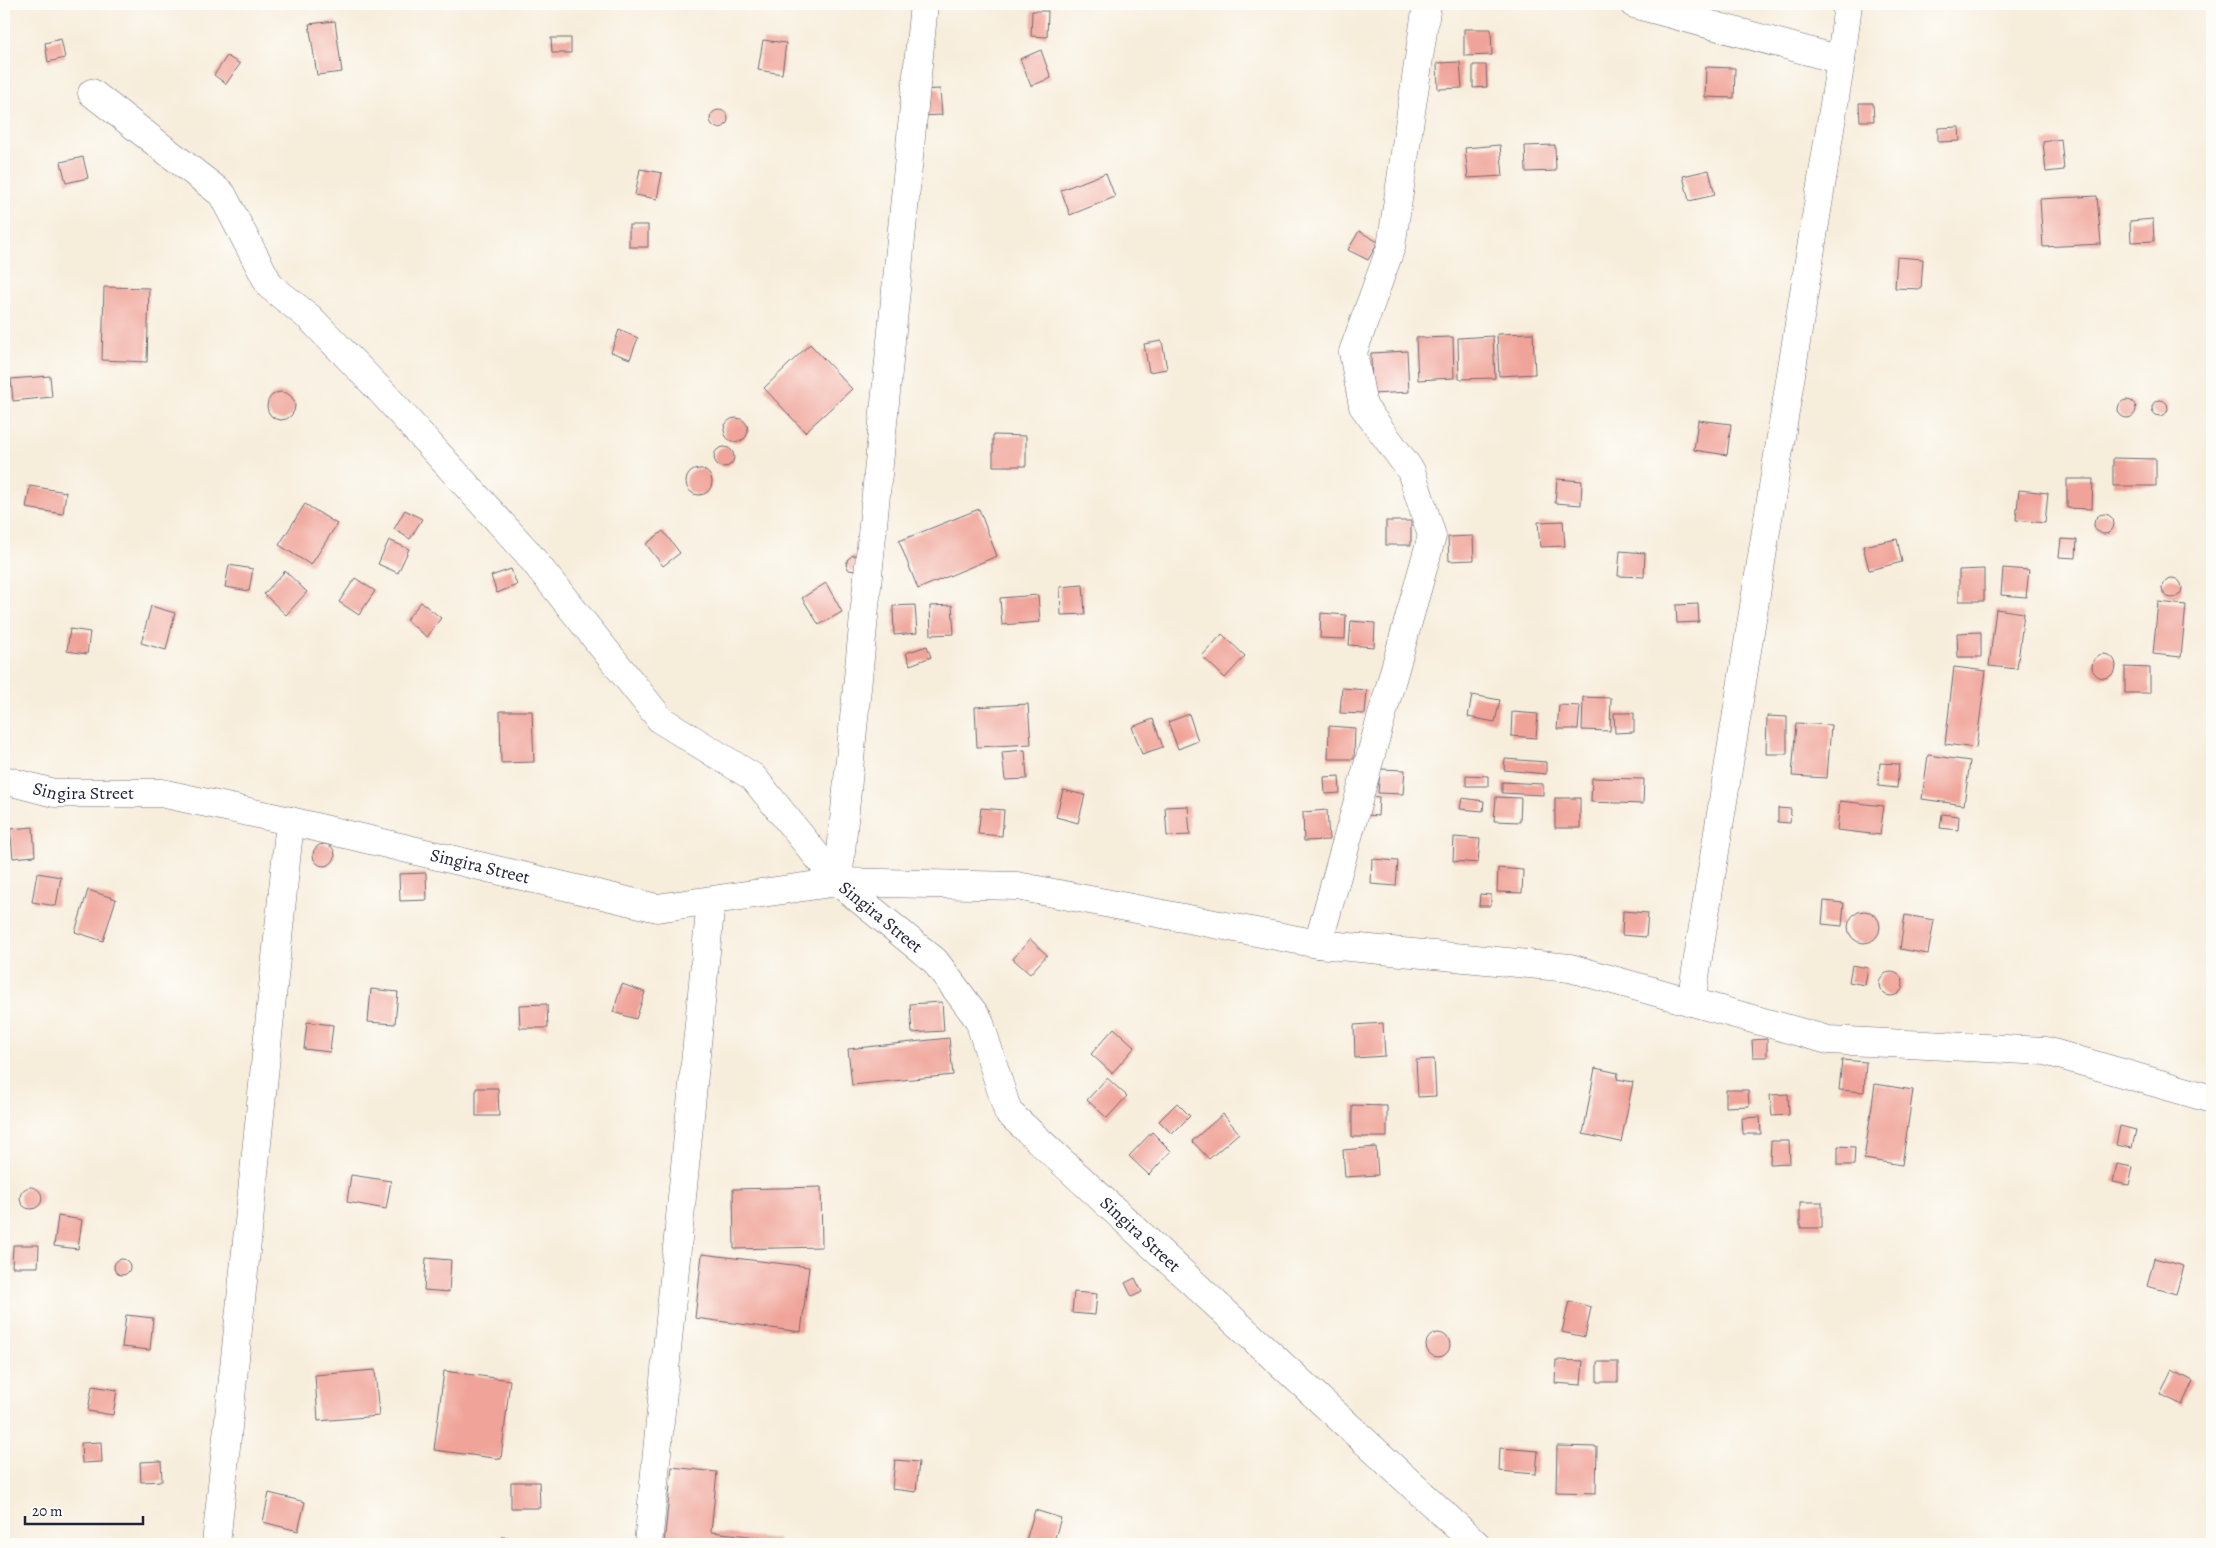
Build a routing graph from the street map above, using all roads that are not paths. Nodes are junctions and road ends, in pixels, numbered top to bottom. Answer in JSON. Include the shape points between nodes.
{"nodes":[{"id":1,"x":924,"y":4,"type":"edge"},
{"id":2,"x":1427,"y":4,"type":"edge"},
{"id":3,"x":1634,"y":4,"type":"edge"},
{"id":4,"x":1848,"y":4,"type":"edge"},
{"id":5,"x":1841,"y":60,"type":"junction"},
{"id":6,"x":92,"y":93,"type":"dead end"},
{"id":7,"x":4,"y":780,"type":"edge"},
{"id":8,"x":290,"y":821,"type":"junction"},
{"id":9,"x":838,"y":882,"type":"junction"},
{"id":10,"x":711,"y":901,"type":"junction"},
{"id":11,"x":1318,"y":944,"type":"junction"},
{"id":12,"x":1691,"y":1002,"type":"junction"},
{"id":13,"x":2212,"y":1099,"type":"edge"},
{"id":14,"x":216,"y":1544,"type":"edge"},
{"id":15,"x":648,"y":1544,"type":"edge"},
{"id":16,"x":1476,"y":1544,"type":"edge"}],
"edges":[{"from":1,"to":9,"type":"street"},
{"from":2,"to":11,"type":"street","via":[[1391,248],[1353,352],[1363,406],[1411,470],[1432,536]]},
{"from":3,"to":5,"type":"street"},
{"from":4,"to":5,"type":"street"},
{"from":5,"to":12,"type":"street"},
{"from":6,"to":9,"type":"street","via":[[222,194],[270,286],[310,318],[380,390],[526,551],[661,720],[753,777]]},
{"from":7,"to":8,"type":"street","name":"Singira Street","via":[[54,793],[161,793]]},
{"from":8,"to":10,"type":"street","name":"Singira Street","via":[[658,908]]},
{"from":8,"to":14,"type":"street"},
{"from":9,"to":10,"type":"street","name":"Singira Street"},
{"from":9,"to":11,"type":"street","via":[[1016,886]]},
{"from":9,"to":16,"type":"street","name":"Singira Street","via":[[935,961],[979,1020],[1008,1112]]},
{"from":10,"to":15,"type":"street"},
{"from":11,"to":12,"type":"street","via":[[1570,968]]},
{"from":12,"to":13,"type":"street","via":[[1828,1040],[2046,1051]]}]}
